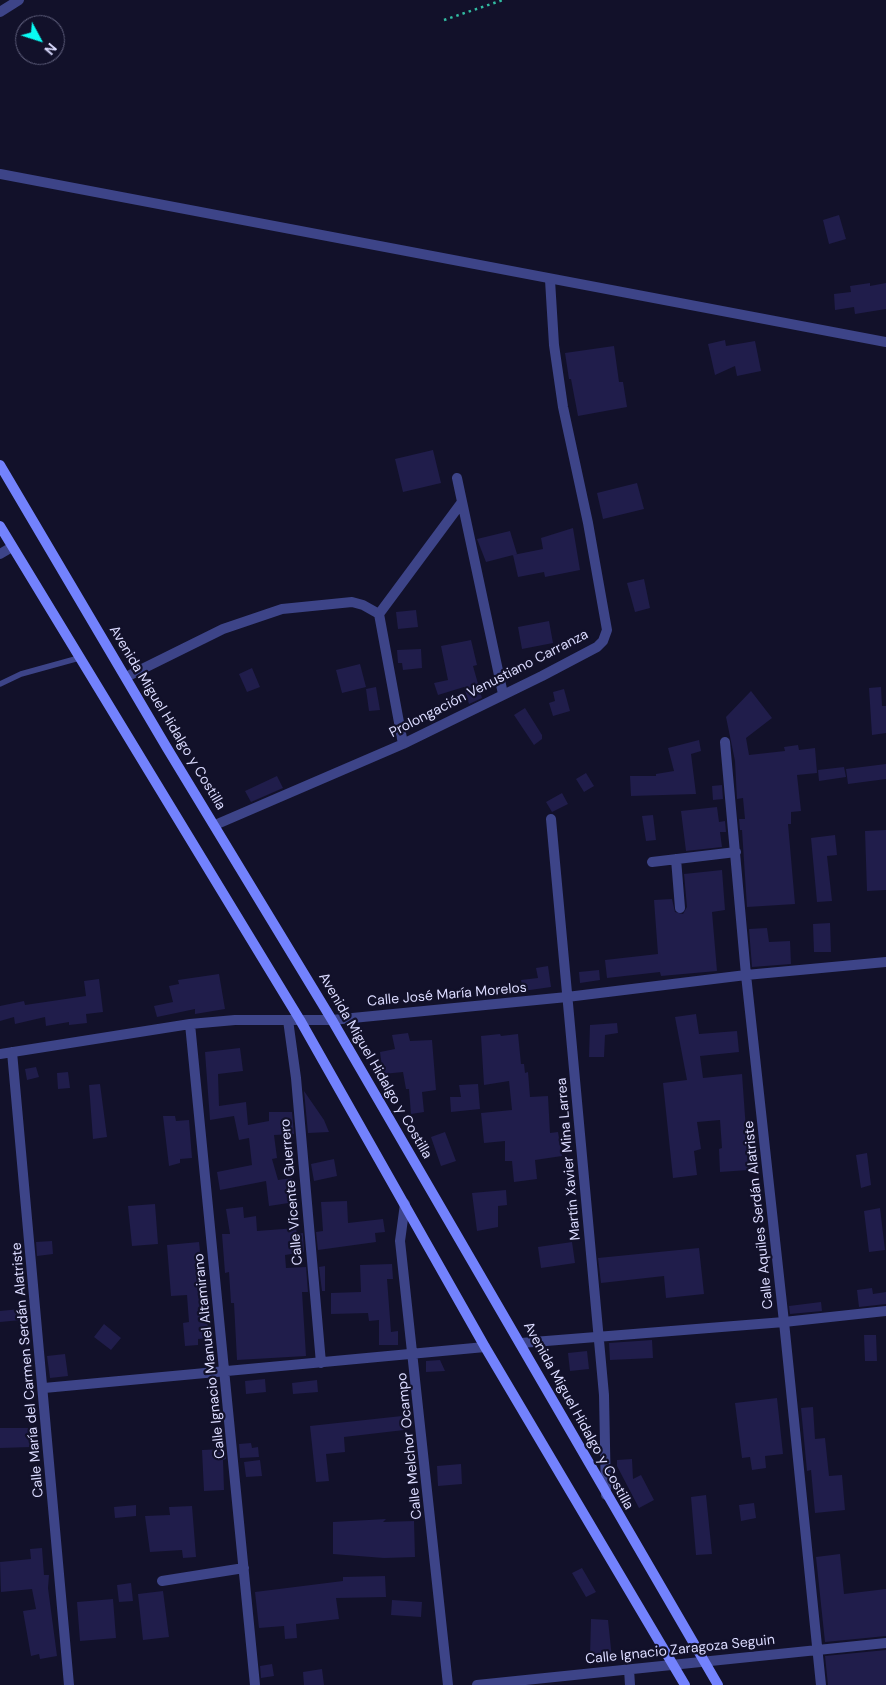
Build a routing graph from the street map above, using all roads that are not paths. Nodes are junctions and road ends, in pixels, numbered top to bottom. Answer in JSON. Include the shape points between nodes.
{"nodes":[{"id":1,"x":19,"y":0,"type":"edge"},
{"id":2,"x":0,"y":12,"type":"edge"},
{"id":3,"x":0,"y":174,"type":"edge"},
{"id":4,"x":550,"y":280,"type":"junction"},
{"id":5,"x":886,"y":342,"type":"edge"},
{"id":6,"x":0,"y":465,"type":"edge"},
{"id":7,"x":457,"y":478,"type":"dead end"},
{"id":8,"x":462,"y":502,"type":"junction"},
{"id":9,"x":0,"y":526,"type":"edge"},
{"id":10,"x":12,"y":547,"type":"junction"},
{"id":11,"x":0,"y":554,"type":"edge"},
{"id":12,"x":379,"y":614,"type":"junction"},
{"id":13,"x":79,"y":658,"type":"junction"},
{"id":14,"x":126,"y":677,"type":"junction"},
{"id":15,"x":0,"y":684,"type":"edge"},
{"id":16,"x":503,"y":694,"type":"junction"},
{"id":17,"x":725,"y":742,"type":"dead end"},
{"id":18,"x":402,"y":744,"type":"junction"},
{"id":19,"x":551,"y":819,"type":"dead end"},
{"id":20,"x":215,"y":825,"type":"junction"},
{"id":21,"x":736,"y":852,"type":"junction"},
{"id":22,"x":676,"y":859,"type":"junction"},
{"id":23,"x":652,"y":862,"type":"dead end"},
{"id":24,"x":680,"y":908,"type":"dead end"},
{"id":25,"x":886,"y":962,"type":"edge"},
{"id":26,"x":746,"y":975,"type":"junction"},
{"id":27,"x":566,"y":997,"type":"junction"},
{"id":28,"x":288,"y":1020,"type":"junction"},
{"id":29,"x":300,"y":1020,"type":"junction"},
{"id":30,"x":332,"y":1020,"type":"junction"},
{"id":31,"x":190,"y":1024,"type":"junction"},
{"id":32,"x":12,"y":1052,"type":"junction"},
{"id":33,"x":0,"y":1054,"type":"edge"},
{"id":34,"x":405,"y":1204,"type":"junction"},
{"id":35,"x":886,"y":1311,"type":"edge"},
{"id":36,"x":784,"y":1322,"type":"junction"},
{"id":37,"x":599,"y":1336,"type":"junction"},
{"id":38,"x":521,"y":1343,"type":"junction"},
{"id":39,"x":485,"y":1347,"type":"junction"},
{"id":40,"x":414,"y":1354,"type":"junction"},
{"id":41,"x":322,"y":1363,"type":"junction"},
{"id":42,"x":225,"y":1372,"type":"junction"},
{"id":43,"x":44,"y":1388,"type":"junction"},
{"id":44,"x":606,"y":1496,"type":"junction"},
{"id":45,"x":244,"y":1568,"type":"junction"},
{"id":46,"x":162,"y":1581,"type":"dead end"},
{"id":47,"x":886,"y":1644,"type":"edge"},
{"id":48,"x":817,"y":1650,"type":"junction"},
{"id":49,"x":704,"y":1662,"type":"junction"},
{"id":50,"x":673,"y":1665,"type":"junction"},
{"id":51,"x":629,"y":1669,"type":"junction"},
{"id":52,"x":69,"y":1685,"type":"edge"},
{"id":53,"x":255,"y":1685,"type":"edge"},
{"id":54,"x":448,"y":1685,"type":"edge"},
{"id":55,"x":477,"y":1685,"type":"edge"},
{"id":56,"x":630,"y":1685,"type":"edge"},
{"id":57,"x":685,"y":1685,"type":"edge"},
{"id":58,"x":718,"y":1685,"type":"edge"},
{"id":59,"x":820,"y":1685,"type":"edge"}],
"edges":[{"from":1,"to":2,"type":"street"},
{"from":3,"to":4,"type":"street"},
{"from":4,"to":5,"type":"street"},
{"from":4,"to":16,"type":"street","name":"Prolongación Venustiano Carranza","via":[[554,345],[563,407],[607,630],[597,647]]},
{"from":6,"to":14,"type":"main road","name":"Avenida Miguel Hidalgo y Costilla"},
{"from":7,"to":8,"type":"street"},
{"from":8,"to":12,"type":"street"},
{"from":8,"to":16,"type":"street"},
{"from":9,"to":10,"type":"main road"},
{"from":10,"to":11,"type":"street"},
{"from":10,"to":13,"type":"main road"},
{"from":12,"to":14,"type":"street","via":[[352,602],[282,609],[223,629]]},
{"from":12,"to":18,"type":"street"},
{"from":13,"to":15,"type":"lane","via":[[21,674]]},
{"from":13,"to":29,"type":"main road"},
{"from":14,"to":20,"type":"main road","name":"Avenida Miguel Hidalgo y Costilla"},
{"from":16,"to":18,"type":"street","name":"Prolongación Venustiano Carranza"},
{"from":17,"to":21,"type":"street","name":"Calle Aquiles Serdán Alatriste"},
{"from":18,"to":20,"type":"street","name":"Prolongación Venustiano Carranza"},
{"from":19,"to":27,"type":"street","name":"Martín Xavier Mina Larrea"},
{"from":20,"to":30,"type":"main road","name":"Avenida Miguel Hidalgo y Costilla"},
{"from":21,"to":22,"type":"street"},
{"from":21,"to":26,"type":"street","name":"Calle Aquiles Serdán Alatriste"},
{"from":22,"to":23,"type":"street"},
{"from":22,"to":24,"type":"street"},
{"from":25,"to":26,"type":"street","name":"Calle José María Morelos"},
{"from":26,"to":27,"type":"street","name":"Calle José María Morelos"},
{"from":26,"to":36,"type":"street","name":"Calle Aquiles Serdán Alatriste"},
{"from":27,"to":30,"type":"street","name":"Calle José María Morelos"},
{"from":27,"to":37,"type":"street","name":"Martín Xavier Mina Larrea"},
{"from":28,"to":29,"type":"street","name":"Calle José María Morelos"},
{"from":28,"to":31,"type":"street","name":"Calle José María Morelos"},
{"from":28,"to":41,"type":"street","name":"Calle Vicente Guerrero"},
{"from":29,"to":30,"type":"street","name":"Calle José María Morelos"},
{"from":29,"to":34,"type":"main road"},
{"from":30,"to":38,"type":"main road","name":"Avenida Miguel Hidalgo y Costilla"},
{"from":31,"to":32,"type":"street","name":"Calle José María Morelos"},
{"from":31,"to":42,"type":"street","name":"Calle Ignacio Manuel Altamirano"},
{"from":32,"to":33,"type":"street","name":"Calle José María Morelos"},
{"from":32,"to":43,"type":"street","name":"Calle María del Carmen Serdán Alatriste"},
{"from":34,"to":39,"type":"main road"},
{"from":34,"to":40,"type":"street","name":"Calle Melchor Ocampo","via":[[400,1241]]},
{"from":35,"to":36,"type":"street"},
{"from":36,"to":37,"type":"street"},
{"from":36,"to":48,"type":"street","name":"Calle Aquiles Serdán Alatriste"},
{"from":37,"to":38,"type":"street"},
{"from":37,"to":44,"type":"street","name":"Martín Xavier Mina Larrea","via":[[607,1445]]},
{"from":38,"to":44,"type":"main road","name":"Avenida Miguel Hidalgo y Costilla"},
{"from":39,"to":40,"type":"street"},
{"from":39,"to":50,"type":"main road"},
{"from":40,"to":41,"type":"street"},
{"from":40,"to":54,"type":"street","name":"Calle Melchor Ocampo"},
{"from":41,"to":42,"type":"street"},
{"from":42,"to":43,"type":"street"},
{"from":42,"to":45,"type":"street","name":"Calle Ignacio Manuel Altamirano"},
{"from":43,"to":52,"type":"street","name":"Calle María del Carmen Serdán Alatriste"},
{"from":44,"to":49,"type":"main road","name":"Avenida Miguel Hidalgo y Costilla"},
{"from":45,"to":46,"type":"street"},
{"from":45,"to":53,"type":"street","name":"Calle Ignacio Manuel Altamirano"},
{"from":47,"to":48,"type":"street","name":"Calle Ignacio Zaragoza Seguin"},
{"from":48,"to":49,"type":"street","name":"Calle Ignacio Zaragoza Seguin"},
{"from":48,"to":59,"type":"street","name":"Calle Aquiles Serdán Alatriste"},
{"from":49,"to":50,"type":"street","name":"Calle Ignacio Zaragoza Seguin"},
{"from":49,"to":58,"type":"main road","name":"Avenida Miguel Hidalgo y Costilla"},
{"from":50,"to":51,"type":"street","name":"Calle Ignacio Zaragoza Seguin"},
{"from":50,"to":57,"type":"main road"},
{"from":51,"to":55,"type":"street","name":"Calle Ignacio Zaragoza Seguin"},
{"from":51,"to":56,"type":"street"}]}
